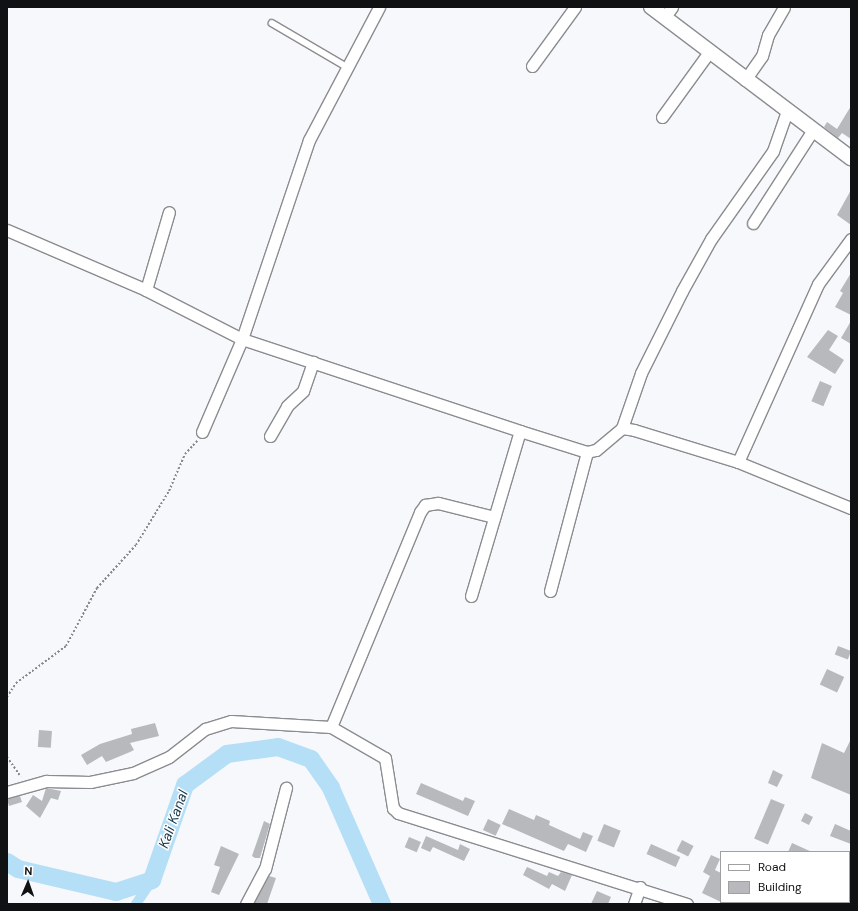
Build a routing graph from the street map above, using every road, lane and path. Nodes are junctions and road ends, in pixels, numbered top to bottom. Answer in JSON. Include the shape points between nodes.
{"nodes":[{"id":1,"x":379,"y":7,"type":"edge"},
{"id":2,"x":575,"y":7,"type":"edge"},
{"id":3,"x":651,"y":7,"type":"edge"},
{"id":4,"x":784,"y":7,"type":"edge"},
{"id":5,"x":668,"y":12,"type":"edge"},
{"id":6,"x":272,"y":23,"type":"dead end"},
{"id":7,"x":709,"y":52,"type":"junction"},
{"id":8,"x":532,"y":66,"type":"dead end"},
{"id":9,"x":347,"y":67,"type":"junction"},
{"id":10,"x":745,"y":80,"type":"junction"},
{"id":11,"x":787,"y":111,"type":"junction"},
{"id":12,"x":662,"y":117,"type":"dead end"},
{"id":13,"x":813,"y":130,"type":"junction"},
{"id":14,"x":851,"y":158,"type":"edge"},
{"id":15,"x":169,"y":212,"type":"dead end"},
{"id":16,"x":753,"y":223,"type":"dead end"},
{"id":17,"x":7,"y":230,"type":"edge"},
{"id":18,"x":851,"y":240,"type":"edge"},
{"id":19,"x":146,"y":290,"type":"junction"},
{"id":20,"x":242,"y":339,"type":"junction"},
{"id":21,"x":313,"y":362,"type":"junction"},
{"id":22,"x":622,"y":428,"type":"junction"},
{"id":23,"x":520,"y":431,"type":"junction"},
{"id":24,"x":202,"y":432,"type":"joint"},
{"id":25,"x":270,"y":436,"type":"dead end"},
{"id":26,"x":587,"y":452,"type":"junction"},
{"id":27,"x":738,"y":462,"type":"junction"},
{"id":28,"x":851,"y":508,"type":"edge"},
{"id":29,"x":494,"y":517,"type":"junction"},
{"id":30,"x":550,"y":591,"type":"dead end"},
{"id":31,"x":471,"y":596,"type":"dead end"},
{"id":32,"x":7,"y":696,"type":"edge"},
{"id":33,"x":331,"y":727,"type":"junction"},
{"id":34,"x":7,"y":757,"type":"edge"},
{"id":35,"x":35,"y":784,"type":"junction"},
{"id":36,"x":286,"y":788,"type":"dead end"},
{"id":37,"x":7,"y":792,"type":"edge"},
{"id":38,"x":640,"y":887,"type":"junction"},
{"id":39,"x":246,"y":904,"type":"edge"},
{"id":40,"x":634,"y":904,"type":"edge"},
{"id":41,"x":687,"y":904,"type":"edge"}],
"edges":[{"from":1,"to":9,"type":"street"},
{"from":2,"to":8,"type":"street"},
{"from":3,"to":5,"type":"street"},
{"from":4,"to":10,"type":"street","via":[[768,35],[762,56]]},
{"from":5,"to":7,"type":"street"},
{"from":6,"to":9,"type":"lane"},
{"from":7,"to":10,"type":"street"},
{"from":7,"to":12,"type":"street"},
{"from":9,"to":20,"type":"street","via":[[309,140]]},
{"from":10,"to":11,"type":"street"},
{"from":11,"to":13,"type":"street"},
{"from":11,"to":22,"type":"street","via":[[773,151],[710,239],[682,292],[640,373]]},
{"from":13,"to":14,"type":"street"},
{"from":13,"to":16,"type":"street"},
{"from":15,"to":19,"type":"street"},
{"from":17,"to":19,"type":"street"},
{"from":18,"to":27,"type":"street","via":[[818,284]]},
{"from":19,"to":20,"type":"street"},
{"from":20,"to":21,"type":"street"},
{"from":20,"to":24,"type":"street"},
{"from":21,"to":23,"type":"street"},
{"from":21,"to":25,"type":"street","via":[[303,391],[287,406]]},
{"from":22,"to":26,"type":"street","via":[[596,450]]},
{"from":22,"to":27,"type":"street"},
{"from":23,"to":26,"type":"street"},
{"from":23,"to":29,"type":"street"},
{"from":24,"to":32,"type":"path","via":[[185,454],[148,528],[123,563],[97,588],[66,646],[16,683]]},
{"from":26,"to":30,"type":"street"},
{"from":27,"to":28,"type":"street"},
{"from":29,"to":31,"type":"street"},
{"from":29,"to":33,"type":"street","via":[[438,503],[425,505]]},
{"from":33,"to":35,"type":"street","via":[[231,721],[205,729],[169,757],[133,773],[90,782]]},
{"from":33,"to":38,"type":"street","via":[[385,758],[394,808],[398,813]]},
{"from":34,"to":35,"type":"path","via":[[19,776]]},
{"from":35,"to":37,"type":"street"},
{"from":36,"to":39,"type":"street","via":[[264,869]]},
{"from":38,"to":40,"type":"street"},
{"from":38,"to":41,"type":"street"}]}
